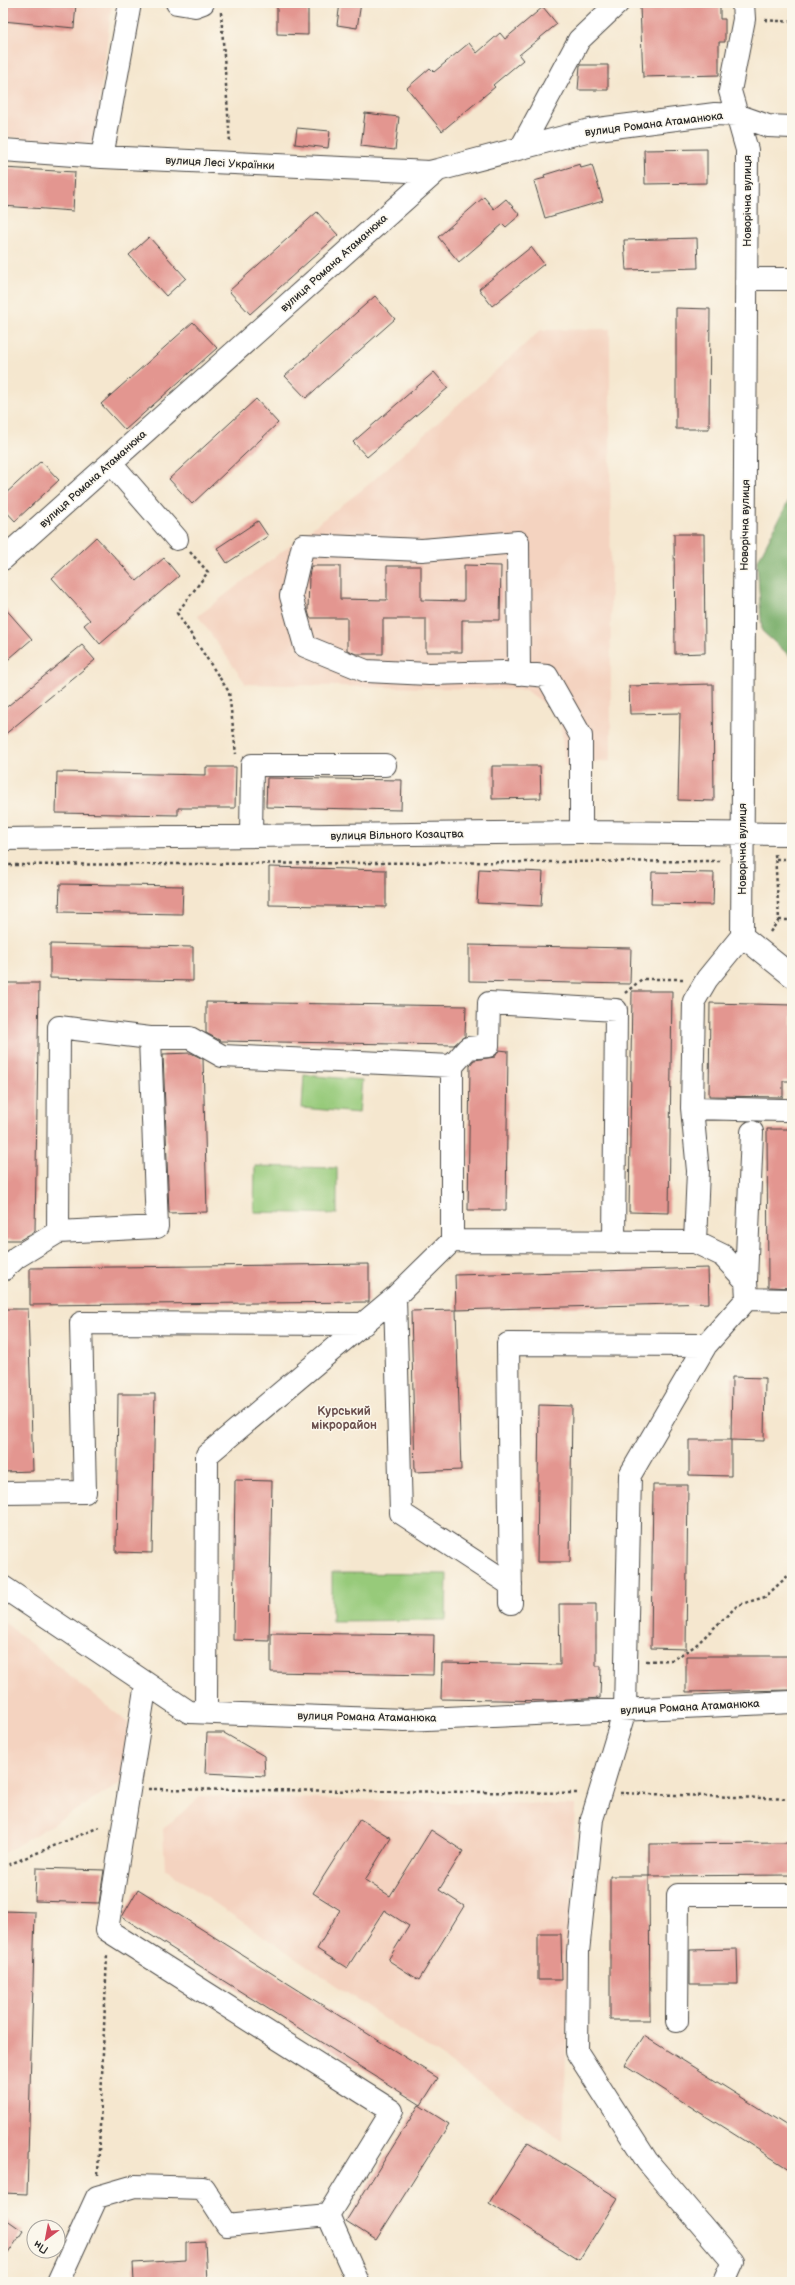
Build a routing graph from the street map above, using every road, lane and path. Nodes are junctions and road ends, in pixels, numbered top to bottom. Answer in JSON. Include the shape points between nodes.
{"nodes":[{"id":1,"x":130,"y":3,"type":"edge"},
{"id":2,"x":177,"y":3,"type":"edge"},
{"id":3,"x":618,"y":3,"type":"edge"},
{"id":4,"x":212,"y":7,"type":"edge"},
{"id":5,"x":743,"y":11,"type":"edge"},
{"id":6,"x":792,"y":22,"type":"edge"},
{"id":7,"x":738,"y":115,"type":"junction"},
{"id":8,"x":792,"y":127,"type":"edge"},
{"id":9,"x":521,"y":148,"type":"junction"},
{"id":10,"x":3,"y":150,"type":"edge"},
{"id":11,"x":102,"y":157,"type":"junction"},
{"id":12,"x":231,"y":163,"type":"junction"},
{"id":13,"x":438,"y":170,"type":"junction"},
{"id":14,"x":747,"y":279,"type":"junction"},
{"id":15,"x":792,"y":279,"type":"edge"},
{"id":16,"x":111,"y":463,"type":"junction"},
{"id":17,"x":177,"y":539,"type":"joint"},
{"id":18,"x":3,"y":559,"type":"edge"},
{"id":19,"x":519,"y":674,"type":"junction"},
{"id":20,"x":252,"y":764,"type":"junction"},
{"id":21,"x":385,"y":765,"type":"dead end"},
{"id":22,"x":581,"y":832,"type":"junction"},
{"id":23,"x":742,"y":834,"type":"junction"},
{"id":24,"x":783,"y":834,"type":"edge"},
{"id":25,"x":251,"y":836,"type":"junction"},
{"id":26,"x":3,"y":839,"type":"edge"},
{"id":27,"x":776,"y":859,"type":"junction"},
{"id":28,"x":792,"y":859,"type":"edge"},
{"id":29,"x":742,"y":861,"type":"junction"},
{"id":30,"x":3,"y":865,"type":"edge"},
{"id":31,"x":792,"y":920,"type":"edge"},
{"id":32,"x":742,"y":936,"type":"junction"},
{"id":33,"x":792,"y":976,"type":"edge"},
{"id":34,"x":708,"y":979,"type":"junction"},
{"id":35,"x":621,"y":997,"type":"dead end"},
{"id":36,"x":150,"y":1038,"type":"junction"},
{"id":37,"x":452,"y":1066,"type":"junction"},
{"id":38,"x":692,"y":1108,"type":"junction"},
{"id":39,"x":786,"y":1110,"type":"dead end"},
{"id":40,"x":752,"y":1132,"type":"dead end"},
{"id":41,"x":58,"y":1232,"type":"junction"},
{"id":42,"x":452,"y":1241,"type":"junction"},
{"id":43,"x":614,"y":1242,"type":"junction"},
{"id":44,"x":695,"y":1242,"type":"junction"},
{"id":45,"x":3,"y":1270,"type":"edge"},
{"id":46,"x":746,"y":1290,"type":"junction"},
{"id":47,"x":395,"y":1298,"type":"junction"},
{"id":48,"x":792,"y":1300,"type":"edge"},
{"id":49,"x":364,"y":1324,"type":"junction"},
{"id":50,"x":706,"y":1345,"type":"junction"},
{"id":51,"x":3,"y":1493,"type":"edge"},
{"id":52,"x":792,"y":1572,"type":"edge"},
{"id":53,"x":3,"y":1587,"type":"edge"},
{"id":54,"x":626,"y":1662,"type":"junction"},
{"id":55,"x":146,"y":1683,"type":"junction"},
{"id":56,"x":792,"y":1702,"type":"edge"},
{"id":57,"x":625,"y":1710,"type":"junction"},
{"id":58,"x":206,"y":1712,"type":"junction"},
{"id":59,"x":130,"y":1789,"type":"junction"},
{"id":60,"x":600,"y":1793,"type":"junction"},
{"id":61,"x":792,"y":1799,"type":"edge"},
{"id":62,"x":126,"y":1817,"type":"junction"},
{"id":63,"x":3,"y":1867,"type":"edge"},
{"id":64,"x":792,"y":1895,"type":"edge"},
{"id":65,"x":107,"y":1930,"type":"junction"},
{"id":66,"x":677,"y":2021,"type":"dead end"},
{"id":67,"x":97,"y":2197,"type":"junction"},
{"id":68,"x":328,"y":2215,"type":"junction"},
{"id":69,"x":58,"y":2282,"type":"edge"},
{"id":70,"x":358,"y":2282,"type":"edge"},
{"id":71,"x":724,"y":2282,"type":"edge"}],
"edges":[{"from":1,"to":11,"type":"street"},
{"from":2,"to":4,"type":"street"},
{"from":3,"to":9,"type":"street","via":[[579,40]]},
{"from":4,"to":12,"type":"path"},
{"from":5,"to":6,"type":"path"},
{"from":5,"to":7,"type":"street","name":"вулиця Романа Атаманюка","via":[[730,90]]},
{"from":7,"to":8,"type":"street","name":"вулиця Романа Атаманюка","via":[[768,126]]},
{"from":7,"to":9,"type":"street","name":"вулиця Романа Атаманюка","via":[[715,114],[590,130]]},
{"from":7,"to":14,"type":"street","name":"Новорічна вулиця","via":[[747,150]]},
{"from":9,"to":13,"type":"street","name":"вулиця Романа Атаманюка"},
{"from":10,"to":11,"type":"street","name":"вулиця Лесі Українки"},
{"from":11,"to":12,"type":"street","name":"вулиця Лесі Українки"},
{"from":12,"to":13,"type":"street","name":"вулиця Лесі Українки","via":[[430,172]]},
{"from":13,"to":16,"type":"street","name":"вулиця Романа Атаманюка"},
{"from":14,"to":15,"type":"street"},
{"from":14,"to":23,"type":"street","name":"Новорічна вулиця"},
{"from":16,"to":17,"type":"street"},
{"from":16,"to":18,"type":"street","name":"вулиця Романа Атаманюка"},
{"from":17,"to":20,"type":"path","via":[[208,572],[177,613],[229,692],[234,753]]},
{"from":19,"to":19,"type":"street","via":[[366,671],[305,646],[291,596],[303,545],[422,550],[518,542]]},
{"from":19,"to":22,"type":"street","via":[[547,676],[581,736]]},
{"from":20,"to":21,"type":"street"},
{"from":20,"to":25,"type":"street"},
{"from":22,"to":23,"type":"street","name":"вулиця Вільного Козацтва"},
{"from":22,"to":25,"type":"street","name":"вулиця Вільного Козацтва"},
{"from":23,"to":24,"type":"street","name":"вулиця Вільного Козацтва"},
{"from":23,"to":29,"type":"street","name":"Новорічна вулиця"},
{"from":24,"to":27,"type":"path"},
{"from":25,"to":26,"type":"street","name":"вулиця Вільного Козацтва"},
{"from":27,"to":28,"type":"path"},
{"from":27,"to":31,"type":"path","via":[[778,920]]},
{"from":29,"to":30,"type":"path"},
{"from":29,"to":32,"type":"street","name":"Новорічна вулиця"},
{"from":32,"to":33,"type":"street"},
{"from":32,"to":34,"type":"street"},
{"from":34,"to":35,"type":"path","via":[[642,979]]},
{"from":34,"to":38,"type":"street","via":[[694,1001]]},
{"from":36,"to":37,"type":"street","via":[[190,1038],[222,1056]]},
{"from":36,"to":41,"type":"street","via":[[157,1228]]},
{"from":36,"to":41,"type":"street","via":[[59,1027]]},
{"from":37,"to":42,"type":"street"},
{"from":37,"to":43,"type":"street","via":[[468,1048],[488,1046],[489,1003],[616,1010]]},
{"from":38,"to":39,"type":"street"},
{"from":38,"to":44,"type":"street","via":[[698,1171]]},
{"from":40,"to":46,"type":"street"},
{"from":41,"to":45,"type":"street","via":[[17,1257]]},
{"from":42,"to":43,"type":"street"},
{"from":42,"to":47,"type":"street"},
{"from":43,"to":44,"type":"street"},
{"from":44,"to":46,"type":"street","via":[[722,1255]]},
{"from":46,"to":48,"type":"street"},
{"from":46,"to":50,"type":"street"},
{"from":47,"to":49,"type":"street"},
{"from":47,"to":50,"type":"street","via":[[401,1513],[511,1594],[508,1344]]},
{"from":49,"to":51,"type":"street","via":[[81,1323],[85,1492]]},
{"from":49,"to":58,"type":"street","via":[[207,1455]]},
{"from":50,"to":54,"type":"street","via":[[630,1475]]},
{"from":52,"to":54,"type":"path","via":[[765,1597],[738,1605],[695,1646],[672,1660]]},
{"from":53,"to":55,"type":"street","name":"вулиця Романа Атаманюка"},
{"from":54,"to":57,"type":"street"},
{"from":55,"to":58,"type":"street","name":"вулиця Романа Атаманюка","via":[[189,1712]]},
{"from":55,"to":59,"type":"street"},
{"from":56,"to":57,"type":"street","name":"вулиця Романа Атаманюка"},
{"from":57,"to":58,"type":"street","name":"вулиця Романа Атаманюка","via":[[405,1720]]},
{"from":57,"to":60,"type":"street"},
{"from":59,"to":60,"type":"path"},
{"from":59,"to":62,"type":"street"},
{"from":60,"to":61,"type":"path"},
{"from":60,"to":71,"type":"street","via":[[592,1819],[578,1952],[577,2052],[647,2161],[733,2262]]},
{"from":62,"to":63,"type":"path"},
{"from":62,"to":65,"type":"street"},
{"from":64,"to":66,"type":"street","via":[[678,1895]]},
{"from":65,"to":67,"type":"path"},
{"from":65,"to":68,"type":"street","via":[[392,2111]]},
{"from":67,"to":68,"type":"street","via":[[135,2186],[203,2188],[227,2225]]},
{"from":67,"to":69,"type":"street"},
{"from":68,"to":70,"type":"street"}]}
